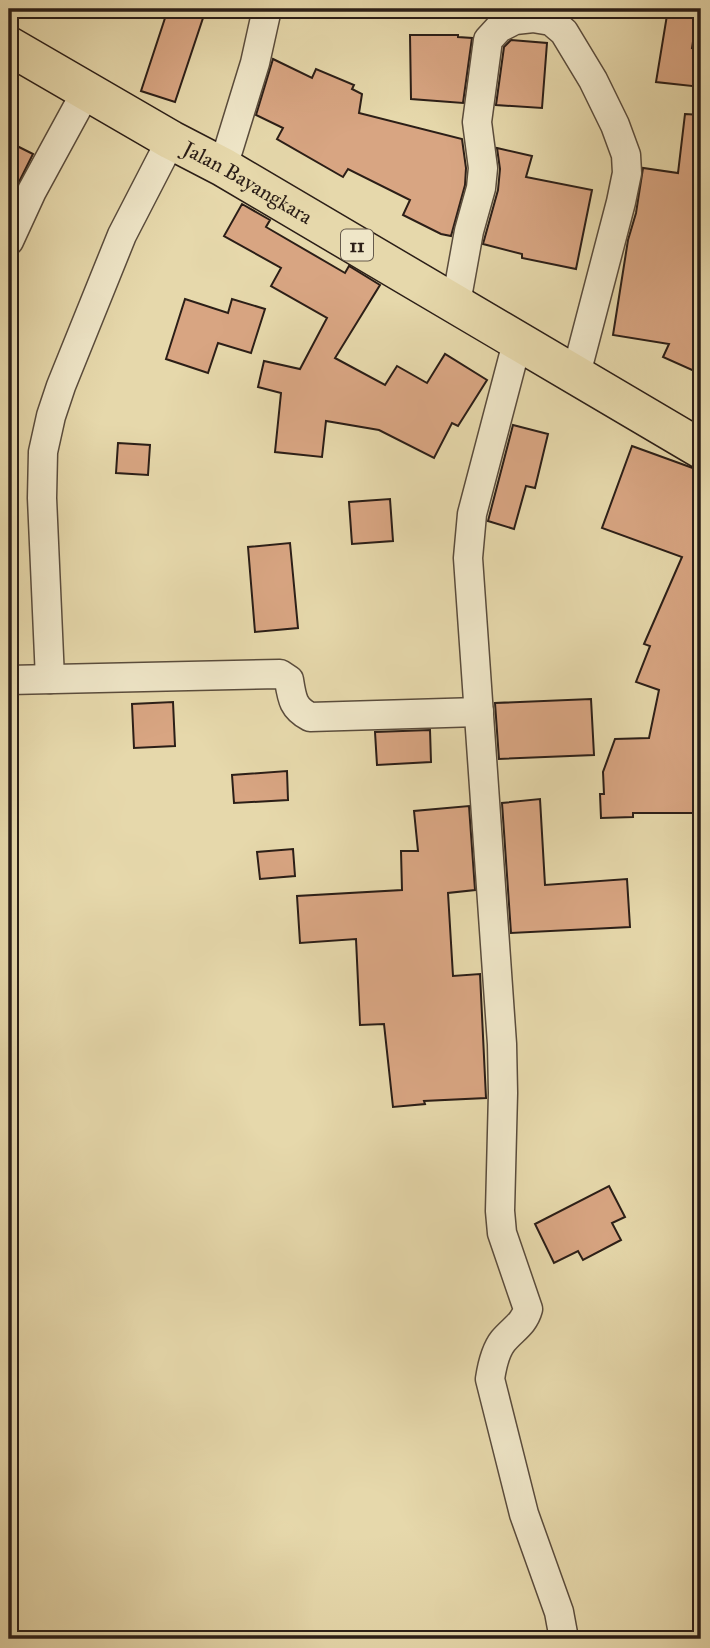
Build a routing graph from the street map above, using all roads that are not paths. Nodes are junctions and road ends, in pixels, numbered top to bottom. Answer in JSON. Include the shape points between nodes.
{"nodes":[{"id":1,"x":267,"y":9,"type":"edge"},
{"id":2,"x":9,"y":46,"type":"edge"},
{"id":3,"x":87,"y":90,"type":"junction"},
{"id":4,"x":171,"y":140,"type":"junction"},
{"id":5,"x":223,"y":167,"type":"junction"},
{"id":6,"x":9,"y":241,"type":"edge"},
{"id":7,"x":456,"y":303,"type":"junction"},
{"id":8,"x":518,"y":339,"type":"junction"},
{"id":9,"x":576,"y":374,"type":"junction"},
{"id":10,"x":701,"y":449,"type":"edge"},
{"id":11,"x":9,"y":680,"type":"edge"},
{"id":12,"x":50,"y":680,"type":"junction"},
{"id":13,"x":479,"y":712,"type":"junction"},
{"id":14,"x":564,"y":1639,"type":"edge"}],
"edges":[{"from":1,"to":5,"type":"street"},
{"from":2,"to":3,"type":"highway","name":"Jalan Bayangkara","number":"11"},
{"from":3,"to":4,"type":"highway","name":"Jalan Bayangkara","number":"11"},
{"from":3,"to":6,"type":"street"},
{"from":4,"to":5,"type":"highway","name":"Jalan Bayangkara","number":"11"},
{"from":4,"to":12,"type":"street","via":[[122,235],[48,428],[42,498]]},
{"from":5,"to":7,"type":"highway","name":"Jalan Bayangkara","number":"11"},
{"from":7,"to":8,"type":"highway","name":"Jalan Bayangkara","number":"11"},
{"from":7,"to":9,"type":"street","via":[[481,188],[477,122],[488,40],[515,20],[551,21],[564,32],[593,80],[626,155],[621,202]]},
{"from":8,"to":9,"type":"highway","name":"Jalan Bayangkara","number":"11"},
{"from":8,"to":13,"type":"street","via":[[472,514],[468,558]]},
{"from":9,"to":10,"type":"highway","name":"Jalan Bayangkara","number":"11"},
{"from":11,"to":12,"type":"street"},
{"from":12,"to":13,"type":"street","via":[[280,674],[289,680],[292,703],[310,717]]},
{"from":13,"to":14,"type":"street","via":[[502,1056],[500,1211],[502,1233],[528,1309],[522,1323],[503,1341],[490,1379],[524,1514]]}]}
